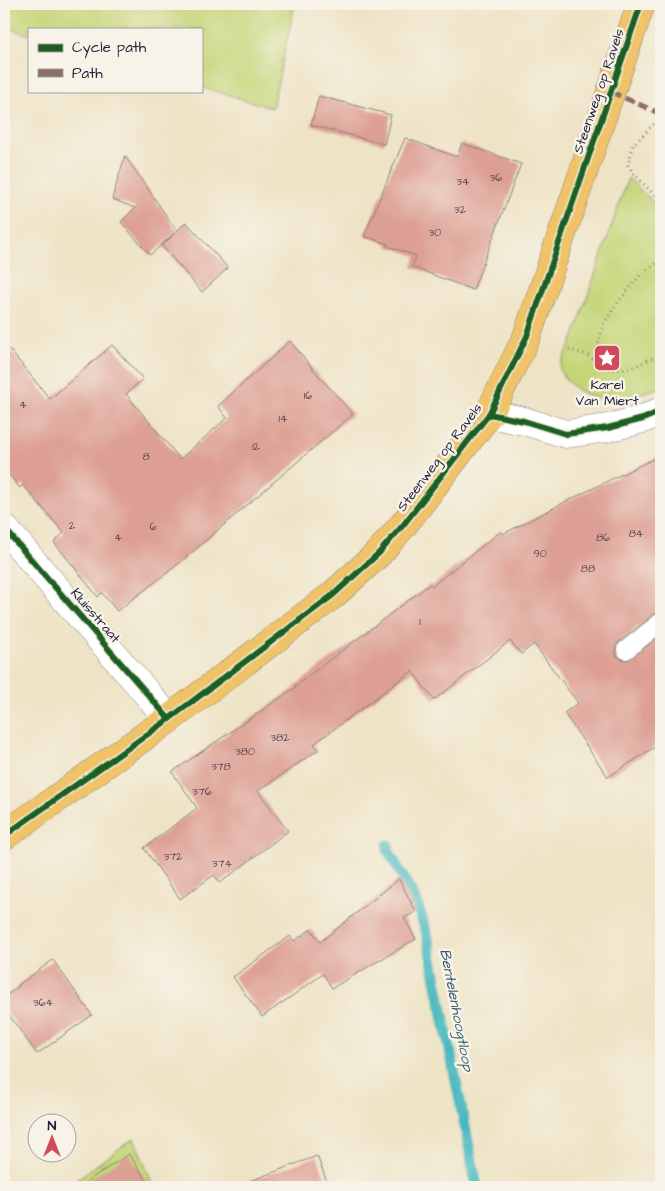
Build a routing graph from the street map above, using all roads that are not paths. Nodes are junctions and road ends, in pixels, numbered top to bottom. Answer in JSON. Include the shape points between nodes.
{"nodes":[{"id":1,"x":641,"y":4,"type":"edge"},
{"id":2,"x":661,"y":411,"type":"edge"},
{"id":3,"x":489,"y":414,"type":"junction"},
{"id":4,"x":4,"y":528,"type":"edge"},
{"id":5,"x":661,"y":622,"type":"edge"},
{"id":6,"x":626,"y":650,"type":"dead end"},
{"id":7,"x":169,"y":719,"type":"junction"},
{"id":8,"x":4,"y":836,"type":"edge"}],
"edges":[{"from":1,"to":3,"type":"main road","name":"Steenweg op Ravels","via":[[527,336]]},
{"from":2,"to":3,"type":"street","via":[[608,428],[566,434]]},
{"from":3,"to":7,"type":"main road","name":"Steenweg op Ravels","via":[[380,553],[334,595]]},
{"from":4,"to":7,"type":"street","name":"Kluisstraat"},
{"from":5,"to":6,"type":"lane"},
{"from":7,"to":8,"type":"main road","name":"Steenweg op Ravels"}]}
